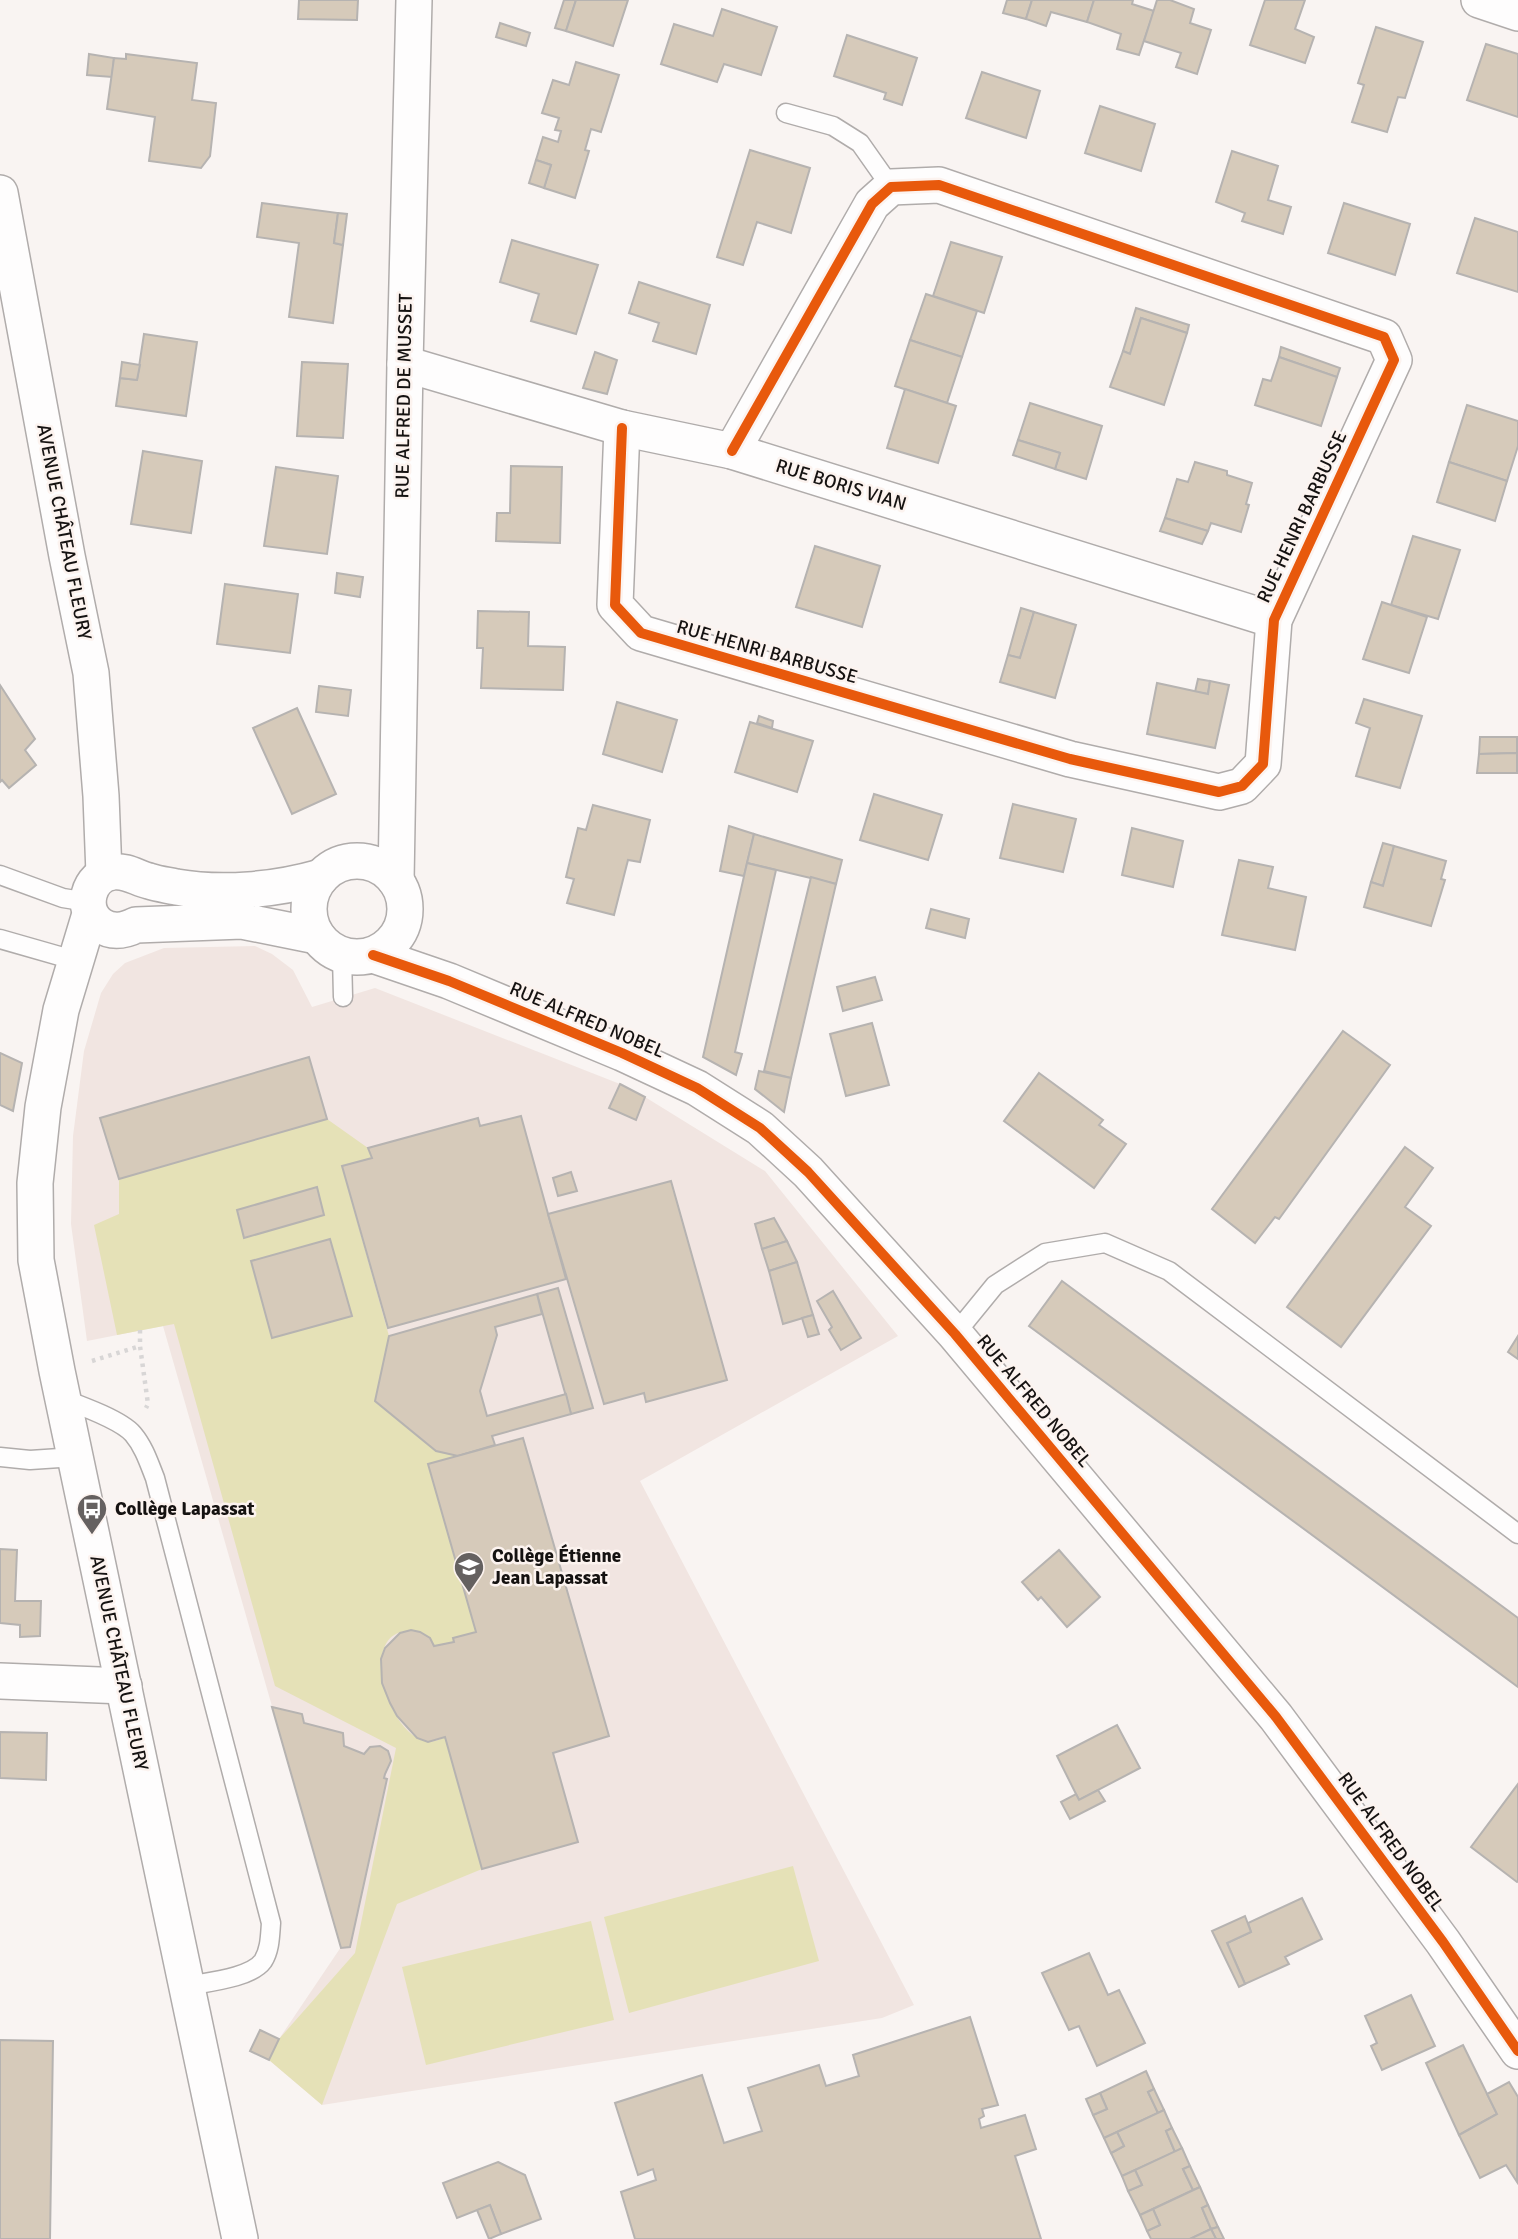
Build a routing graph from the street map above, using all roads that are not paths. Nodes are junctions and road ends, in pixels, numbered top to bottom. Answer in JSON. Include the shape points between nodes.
{"nodes":[{"id":1,"x":414,"y":0,"type":"edge"},
{"id":2,"x":786,"y":113,"type":"dead end"},
{"id":3,"x":891,"y":187,"type":"junction"},
{"id":4,"x":0,"y":193,"type":"edge"},
{"id":5,"x":405,"y":364,"type":"junction"},
{"id":6,"x":622,"y":428,"type":"junction"},
{"id":7,"x":732,"y":451,"type":"junction"},
{"id":8,"x":1274,"y":620,"type":"junction"},
{"id":9,"x":398,"y":793,"type":"junction"},
{"id":10,"x":354,"y":861,"type":"junction"},
{"id":11,"x":0,"y":875,"type":"edge"},
{"id":12,"x":321,"y":877,"type":"junction"},
{"id":13,"x":396,"y":881,"type":"junction"},
{"id":14,"x":111,"y":904,"type":"junction"},
{"id":15,"x":401,"y":930,"type":"junction"},
{"id":16,"x":0,"y":939,"type":"edge"},
{"id":17,"x":344,"y":949,"type":"junction"},
{"id":18,"x":77,"y":961,"type":"junction"},
{"id":19,"x":449,"y":981,"type":"junction"},
{"id":20,"x":343,"y":997,"type":"dead end"},
{"id":21,"x":955,"y":1334,"type":"junction"},
{"id":22,"x":60,"y":1385,"type":"junction"},
{"id":23,"x":0,"y":1457,"type":"edge"},
{"id":24,"x":75,"y":1457,"type":"junction"},
{"id":25,"x":1518,"y":1534,"type":"edge"},
{"id":26,"x":0,"y":1681,"type":"edge"},
{"id":27,"x":124,"y":1686,"type":"junction"},
{"id":28,"x":187,"y":1986,"type":"junction"},
{"id":29,"x":1518,"y":2051,"type":"edge"},
{"id":30,"x":240,"y":2239,"type":"edge"}],
"edges":[{"from":1,"to":5,"type":"street","name":"RUE ALFRED DE MUSSET"},
{"from":2,"to":3,"type":"lane","via":[[833,126],[860,143]]},
{"from":3,"to":7,"type":"street","via":[[872,204]]},
{"from":3,"to":8,"type":"street","name":"RUE HENRI BARBUSSE","via":[[939,185],[1384,337],[1394,360]]},
{"from":4,"to":14,"type":"street","name":"AVENUE CHÂTEAU FLEURY","via":[[91,673]]},
{"from":5,"to":6,"type":"street","name":"RUE BORIS VIAN"},
{"from":5,"to":9,"type":"street","name":"RUE ALFRED DE MUSSET"},
{"from":6,"to":7,"type":"street","name":"RUE BORIS VIAN"},
{"from":6,"to":8,"type":"street","name":"RUE HENRI BARBUSSE","via":[[615,605],[641,633],[1056,755],[1219,792],[1242,786],[1263,764]]},
{"from":7,"to":8,"type":"street","name":"RUE BORIS VIAN"},
{"from":9,"to":10,"type":"street","name":"RUE ALFRED DE MUSSET"},
{"from":9,"to":13,"type":"street","name":"RUE ALFRED DE MUSSET"},
{"from":10,"to":12,"type":"street"},
{"from":10,"to":13,"type":"street","via":[[378,866]]},
{"from":11,"to":14,"type":"lane","via":[[63,898]]},
{"from":12,"to":14,"type":"street","via":[[279,886]]},
{"from":12,"to":17,"type":"street","via":[[312,891],[311,922]]},
{"from":13,"to":15,"type":"street","via":[[405,913]]},
{"from":14,"to":17,"type":"street","name":"RUE ALFRED NOBEL","via":[[242,921]]},
{"from":14,"to":18,"type":"street","name":"AVENUE CHÂTEAU FLEURY"},
{"from":15,"to":17,"type":"street","via":[[390,945]]},
{"from":15,"to":19,"type":"street","name":"RUE ALFRED NOBEL"},
{"from":16,"to":18,"type":"lane"},
{"from":17,"to":19,"type":"street","name":"RUE ALFRED NOBEL"},
{"from":17,"to":20,"type":"lane"},
{"from":18,"to":22,"type":"street","name":"AVENUE CHÂTEAU FLEURY","via":[[61,1010],[35,1184],[36,1260]]},
{"from":19,"to":21,"type":"street","name":"RUE ALFRED NOBEL","via":[[697,1088],[760,1128],[808,1172]]},
{"from":21,"to":25,"type":"lane","via":[[995,1284],[1045,1253],[1105,1242],[1169,1271]]},
{"from":21,"to":29,"type":"street","name":"RUE ALFRED NOBEL","via":[[1276,1717]]},
{"from":22,"to":24,"type":"street","name":"AVENUE CHÂTEAU FLEURY"},
{"from":22,"to":28,"type":"lane","via":[[89,1408],[131,1431],[145,1450],[271,1923],[263,1961],[253,1970]]},
{"from":23,"to":24,"type":"lane"},
{"from":24,"to":27,"type":"street","name":"AVENUE CHÂTEAU FLEURY"},
{"from":26,"to":27,"type":"street"},
{"from":27,"to":28,"type":"street","name":"AVENUE CHÂTEAU FLEURY"},
{"from":28,"to":30,"type":"street","name":"AVENUE CHÂTEAU FLEURY"}]}
